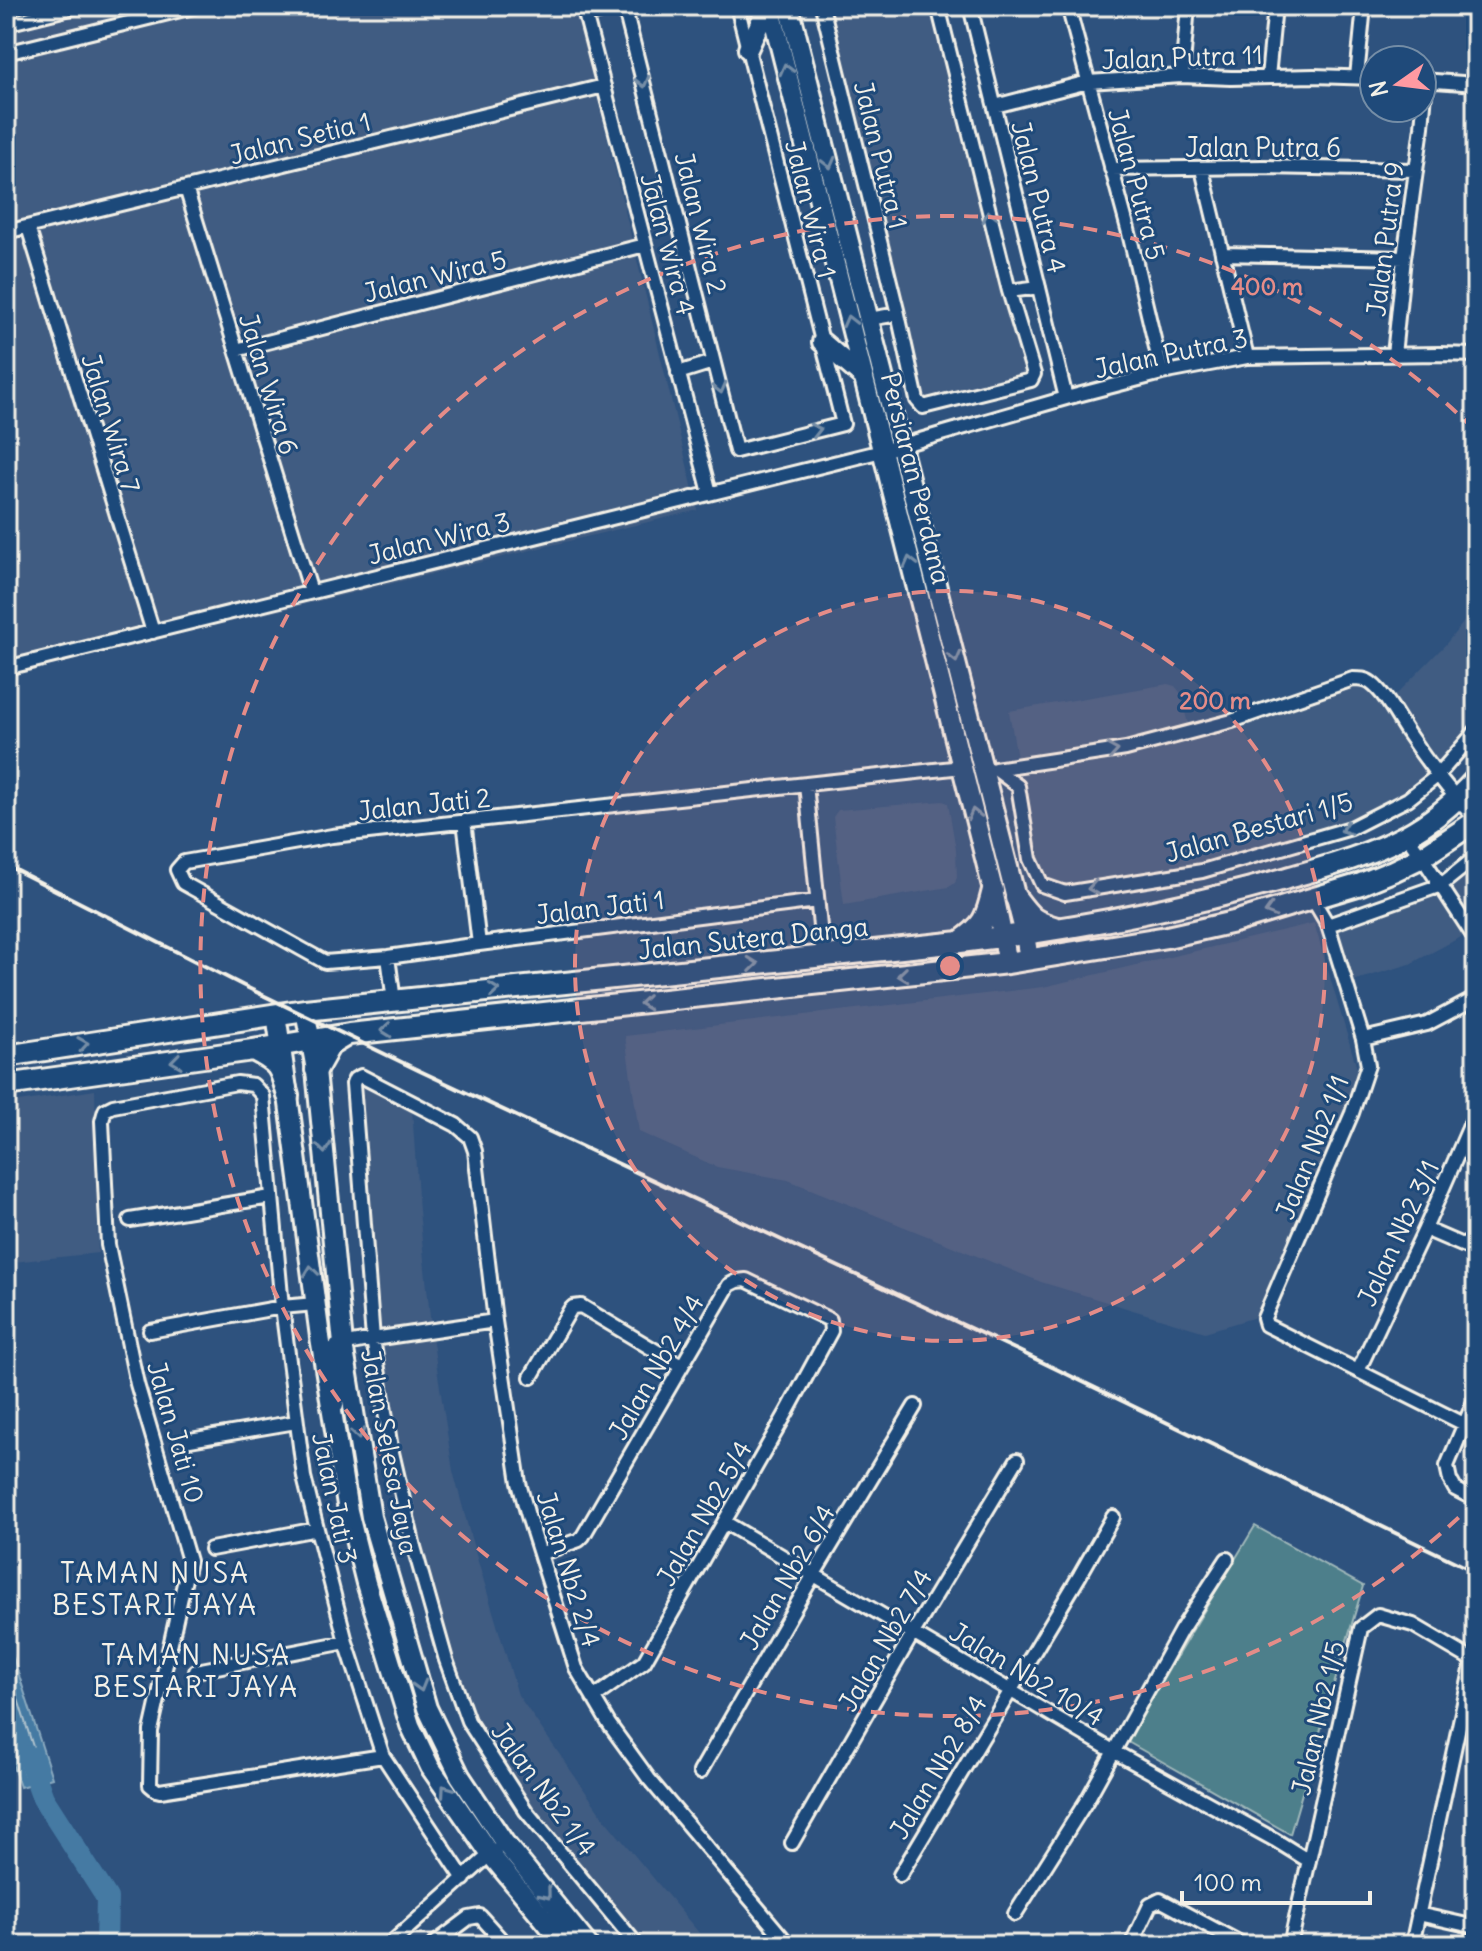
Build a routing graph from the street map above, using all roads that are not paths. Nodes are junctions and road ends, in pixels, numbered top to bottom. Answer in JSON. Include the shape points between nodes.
{"nodes":[{"id":1,"x":79,"y":6,"type":"edge"},
{"id":2,"x":197,"y":6,"type":"edge"},
{"id":3,"x":622,"y":6,"type":"edge"},
{"id":4,"x":737,"y":6,"type":"edge"},
{"id":5,"x":769,"y":6,"type":"edge"},
{"id":6,"x":789,"y":6,"type":"edge"},
{"id":7,"x":822,"y":6,"type":"edge"},
{"id":8,"x":938,"y":6,"type":"edge"},
{"id":9,"x":970,"y":6,"type":"edge"},
{"id":10,"x":1068,"y":6,"type":"edge"},
{"id":11,"x":1188,"y":6,"type":"edge"},
{"id":12,"x":1275,"y":6,"type":"edge"},
{"id":13,"x":1364,"y":6,"type":"edge"},
{"id":14,"x":584,"y":11,"type":"edge"},
{"id":15,"x":6,"y":24,"type":"edge"},
{"id":16,"x":748,"y":49,"type":"junction"},
{"id":17,"x":6,"y":53,"type":"edge"},
{"id":18,"x":1182,"y":76,"type":"junction"},
{"id":19,"x":1268,"y":77,"type":"junction"},
{"id":20,"x":1357,"y":77,"type":"joint"},
{"id":21,"x":1438,"y":81,"type":"edge"},
{"id":22,"x":1088,"y":82,"type":"junction"},
{"id":23,"x":1476,"y":84,"type":"edge"},
{"id":24,"x":604,"y":86,"type":"junction"},
{"id":25,"x":995,"y":106,"type":"junction"},
{"id":26,"x":1422,"y":124,"type":"edge"},
{"id":27,"x":1111,"y":169,"type":"junction"},
{"id":28,"x":1202,"y":169,"type":"junction"},
{"id":29,"x":1415,"y":170,"type":"junction"},
{"id":30,"x":186,"y":188,"type":"junction"},
{"id":31,"x":28,"y":227,"type":"junction"},
{"id":32,"x":6,"y":232,"type":"edge"},
{"id":33,"x":645,"y":245,"type":"junction"},
{"id":34,"x":1222,"y":254,"type":"junction"},
{"id":35,"x":1404,"y":258,"type":"junction"},
{"id":36,"x":1039,"y":287,"type":"junction"},
{"id":37,"x":1009,"y":291,"type":"junction"},
{"id":38,"x":898,"y":314,"type":"junction"},
{"id":39,"x":869,"y":319,"type":"junction"},
{"id":40,"x":822,"y":342,"type":"junction"},
{"id":41,"x":236,"y":350,"type":"junction"},
{"id":42,"x":1394,"y":355,"type":"junction"},
{"id":43,"x":1476,"y":355,"type":"edge"},
{"id":44,"x":1247,"y":357,"type":"junction"},
{"id":45,"x":713,"y":362,"type":"junction"},
{"id":46,"x":678,"y":373,"type":"junction"},
{"id":47,"x":1162,"y":373,"type":"junction"},
{"id":48,"x":864,"y":378,"type":"junction"},
{"id":49,"x":1066,"y":398,"type":"junction"},
{"id":50,"x":901,"y":446,"type":"junction"},
{"id":51,"x":736,"y":451,"type":"joint"},
{"id":52,"x":882,"y":451,"type":"junction"},
{"id":53,"x":710,"y":493,"type":"junction"},
{"id":54,"x":311,"y":592,"type":"junction"},
{"id":55,"x":153,"y":632,"type":"junction"},
{"id":56,"x":6,"y":668,"type":"edge"},
{"id":57,"x":1476,"y":731,"type":"edge"},
{"id":58,"x":1036,"y":763,"type":"junction"},
{"id":59,"x":962,"y":767,"type":"junction"},
{"id":60,"x":989,"y":770,"type":"junction"},
{"id":61,"x":1437,"y":776,"type":"junction"},
{"id":62,"x":1476,"y":779,"type":"edge"},
{"id":63,"x":806,"y":784,"type":"junction"},
{"id":64,"x":1018,"y":786,"type":"junction"},
{"id":65,"x":1456,"y":799,"type":"junction"},
{"id":66,"x":1476,"y":820,"type":"edge"},
{"id":67,"x":464,"y":821,"type":"junction"},
{"id":68,"x":1406,"y":835,"type":"junction"},
{"id":69,"x":1422,"y":857,"type":"junction"},
{"id":70,"x":1476,"y":857,"type":"edge"},
{"id":71,"x":1441,"y":885,"type":"junction"},
{"id":72,"x":993,"y":890,"type":"junction"},
{"id":73,"x":1016,"y":898,"type":"junction"},
{"id":74,"x":1312,"y":898,"type":"junction"},
{"id":75,"x":817,"y":901,"type":"junction"},
{"id":76,"x":1328,"y":925,"type":"junction"},
{"id":77,"x":1060,"y":930,"type":"junction"},
{"id":78,"x":1025,"y":934,"type":"junction"},
{"id":79,"x":1003,"y":937,"type":"junction"},
{"id":80,"x":1476,"y":940,"type":"edge"},
{"id":81,"x":960,"y":942,"type":"junction"},
{"id":82,"x":479,"y":944,"type":"junction"},
{"id":83,"x":388,"y":957,"type":"junction"},
{"id":84,"x":823,"y":957,"type":"junction"},
{"id":85,"x":1029,"y":960,"type":"junction"},
{"id":86,"x":1008,"y":963,"type":"junction"},
{"id":87,"x":1476,"y":998,"type":"edge"},
{"id":88,"x":394,"y":1001,"type":"junction"},
{"id":89,"x":305,"y":1010,"type":"junction"},
{"id":90,"x":276,"y":1014,"type":"junction"},
{"id":91,"x":349,"y":1034,"type":"junction"},
{"id":92,"x":1363,"y":1039,"type":"junction"},
{"id":93,"x":310,"y":1040,"type":"junction"},
{"id":94,"x":281,"y":1045,"type":"junction"},
{"id":95,"x":253,"y":1050,"type":"junction"},
{"id":96,"x":6,"y":1056,"type":"edge"},
{"id":97,"x":316,"y":1070,"type":"junction"},
{"id":98,"x":6,"y":1085,"type":"edge"},
{"id":99,"x":263,"y":1096,"type":"joint"},
{"id":100,"x":288,"y":1096,"type":"junction"},
{"id":101,"x":1476,"y":1112,"type":"edge"},
{"id":102,"x":470,"y":1137,"type":"joint"},
{"id":103,"x":271,"y":1197,"type":"junction"},
{"id":104,"x":130,"y":1220,"type":"dead end"},
{"id":105,"x":1425,"y":1229,"type":"junction"},
{"id":106,"x":1476,"y":1251,"type":"edge"},
{"id":107,"x":315,"y":1304,"type":"junction"},
{"id":108,"x":282,"y":1307,"type":"junction"},
{"id":109,"x":495,"y":1321,"type":"junction"},
{"id":110,"x":150,"y":1331,"type":"dead end"},
{"id":111,"x":831,"y":1331,"type":"joint"},
{"id":112,"x":373,"y":1339,"type":"junction"},
{"id":113,"x":343,"y":1344,"type":"junction"},
{"id":114,"x":681,"y":1366,"type":"junction"},
{"id":115,"x":1358,"y":1371,"type":"junction"},
{"id":116,"x":531,"y":1377,"type":"dead end"},
{"id":117,"x":1476,"y":1397,"type":"edge"},
{"id":118,"x":915,"y":1406,"type":"dead end"},
{"id":119,"x":296,"y":1422,"type":"junction"},
{"id":120,"x":1464,"y":1424,"type":"junction"},
{"id":121,"x":335,"y":1427,"type":"junction"},
{"id":122,"x":184,"y":1441,"type":"dead end"},
{"id":123,"x":1017,"y":1460,"type":"dead end"},
{"id":124,"x":1476,"y":1500,"type":"edge"},
{"id":125,"x":1113,"y":1517,"type":"dead end"},
{"id":126,"x":724,"y":1522,"type":"junction"},
{"id":127,"x":317,"y":1529,"type":"junction"},
{"id":128,"x":211,"y":1549,"type":"dead end"},
{"id":129,"x":540,"y":1554,"type":"junction"},
{"id":130,"x":1227,"y":1559,"type":"dead end"},
{"id":131,"x":814,"y":1574,"type":"junction"},
{"id":132,"x":913,"y":1633,"type":"junction"},
{"id":133,"x":346,"y":1642,"type":"junction"},
{"id":134,"x":1474,"y":1661,"type":"edge"},
{"id":135,"x":196,"y":1671,"type":"dead end"},
{"id":136,"x":1010,"y":1690,"type":"junction"},
{"id":137,"x":593,"y":1698,"type":"junction"},
{"id":138,"x":1113,"y":1751,"type":"junction"},
{"id":139,"x":383,"y":1756,"type":"junction"},
{"id":140,"x":700,"y":1772,"type":"dead end"},
{"id":141,"x":792,"y":1843,"type":"dead end"},
{"id":142,"x":497,"y":1848,"type":"junction"},
{"id":143,"x":1309,"y":1861,"type":"junction"},
{"id":144,"x":900,"y":1875,"type":"dead end"},
{"id":145,"x":464,"y":1879,"type":"junction"},
{"id":146,"x":1015,"y":1914,"type":"dead end"},
{"id":147,"x":1418,"y":1914,"type":"junction"},
{"id":148,"x":1476,"y":1927,"type":"edge"},
{"id":149,"x":389,"y":1945,"type":"edge"},
{"id":150,"x":433,"y":1945,"type":"edge"},
{"id":151,"x":506,"y":1945,"type":"edge"},
{"id":152,"x":565,"y":1945,"type":"edge"},
{"id":153,"x":588,"y":1945,"type":"edge"},
{"id":154,"x":637,"y":1945,"type":"edge"},
{"id":155,"x":789,"y":1945,"type":"edge"},
{"id":156,"x":1131,"y":1945,"type":"edge"},
{"id":157,"x":1244,"y":1945,"type":"edge"},
{"id":158,"x":1290,"y":1945,"type":"edge"},
{"id":159,"x":1412,"y":1945,"type":"edge"}],
"edges":[{"from":1,"to":15,"type":"street"},
{"from":2,"to":17,"type":"street"},
{"from":3,"to":14,"type":"street"},
{"from":3,"to":45,"type":"street","name":"Jalan Wira 2","one_way":true},
{"from":4,"to":16,"type":"street","name":"Jalan Wira 1"},
{"from":5,"to":16,"type":"main road"},
{"from":48,"to":5,"type":"main road","name":"Persiaran Perdana","one_way":true},
{"from":6,"to":39,"type":"main road","name":"Persiaran Perdana","one_way":true},
{"from":7,"to":38,"type":"street","name":"Jalan Putra 1"},
{"from":37,"to":8,"type":"street","one_way":true},
{"from":9,"to":25,"type":"street","name":"Jalan Putra 4"},
{"from":10,"to":22,"type":"street","name":"Jalan Putra 5"},
{"from":11,"to":18,"type":"street"},
{"from":12,"to":19,"type":"street"},
{"from":13,"to":20,"type":"street"},
{"from":14,"to":24,"type":"street","name":"Jalan Wira 4"},
{"from":16,"to":40,"type":"street","name":"Jalan Wira 1"},
{"from":18,"to":19,"type":"street","name":"Jalan Putra 11"},
{"from":18,"to":22,"type":"street","name":"Jalan Putra 11"},
{"from":19,"to":20,"type":"street","name":"Jalan Putra 11"},
{"from":21,"to":23,"type":"street"},
{"from":22,"to":25,"type":"street","name":"Jalan Putra 11"},
{"from":22,"to":27,"type":"street","name":"Jalan Putra 5"},
{"from":24,"to":30,"type":"street","name":"Jalan Setia 1"},
{"from":24,"to":33,"type":"street","name":"Jalan Wira 4"},
{"from":25,"to":36,"type":"street","name":"Jalan Putra 4"},
{"from":26,"to":29,"type":"street","name":"Jalan Putra 9"},
{"from":27,"to":28,"type":"street","name":"Jalan Putra 6"},
{"from":27,"to":47,"type":"street","name":"Jalan Putra 5"},
{"from":28,"to":29,"type":"street","name":"Jalan Putra 6"},
{"from":28,"to":34,"type":"street"},
{"from":29,"to":35,"type":"street","name":"Jalan Putra 9"},
{"from":30,"to":31,"type":"street","name":"Jalan Setia 1"},
{"from":30,"to":41,"type":"street","name":"Jalan Wira 6"},
{"from":31,"to":32,"type":"street","name":"Jalan Setia 1"},
{"from":31,"to":55,"type":"street","name":"Jalan Wira 7"},
{"from":33,"to":41,"type":"street","name":"Jalan Wira 5"},
{"from":33,"to":46,"type":"street","name":"Jalan Wira 4"},
{"from":34,"to":35,"type":"street"},
{"from":34,"to":44,"type":"street"},
{"from":35,"to":42,"type":"street","name":"Jalan Putra 9"},
{"from":36,"to":37,"type":"street"},
{"from":36,"to":49,"type":"street","name":"Jalan Putra 4"},
{"from":37,"to":38,"type":"street","name":"Jalan Putra 1","via":[[1034,374],[1031,380],[923,407]]},
{"from":38,"to":39,"type":"street"},
{"from":39,"to":50,"type":"main road","name":"Persiaran Perdana"},
{"from":40,"to":48,"type":"main road"},
{"from":51,"to":40,"type":"street","name":"Jalan Wira 1","one_way":true,"via":[[843,424]]},
{"from":41,"to":54,"type":"street","name":"Jalan Wira 6"},
{"from":42,"to":43,"type":"street","name":"Jalan Putra 3"},
{"from":42,"to":44,"type":"street","name":"Jalan Putra 3"},
{"from":44,"to":47,"type":"street","name":"Jalan Putra 3"},
{"from":45,"to":46,"type":"street"},
{"from":45,"to":51,"type":"street","name":"Jalan Wira 2","one_way":true},
{"from":46,"to":53,"type":"street","name":"Jalan Wira 4"},
{"from":47,"to":49,"type":"street","name":"Jalan Putra 3"},
{"from":48,"to":52,"type":"main road","name":"Persiaran Perdana"},
{"from":49,"to":50,"type":"street","name":"Jalan Putra 3"},
{"from":50,"to":52,"type":"street","name":"Jalan Putra 3"},
{"from":50,"to":60,"type":"main road","name":"Persiaran Perdana","one_way":true},
{"from":52,"to":53,"type":"street","name":"Jalan Wira 3"},
{"from":59,"to":52,"type":"main road","name":"Persiaran Perdana","one_way":true},
{"from":53,"to":54,"type":"street","name":"Jalan Wira 3"},
{"from":54,"to":55,"type":"street","name":"Jalan Wira 3"},
{"from":55,"to":56,"type":"street","name":"Jalan Wira 3"},
{"from":57,"to":61,"type":"street","name":"Jalan Bestari 1/5"},
{"from":58,"to":60,"type":"street"},
{"from":58,"to":61,"type":"street","one_way":true,"via":[[1126,749],[1363,679],[1386,700]]},
{"from":58,"to":64,"type":"street"},
{"from":59,"to":63,"type":"street","name":"Jalan Jati 2"},
{"from":72,"to":59,"type":"main road","name":"Persiaran Perdana","one_way":true},
{"from":60,"to":64,"type":"street"},
{"from":60,"to":73,"type":"main road","name":"Persiaran Perdana"},
{"from":61,"to":64,"type":"street","name":"Jalan Bestari 1/5","one_way":true,"via":[[1408,799],[1351,828],[1202,871],[1065,893],[1042,885],[1030,859]]},
{"from":61,"to":65,"type":"street"},
{"from":62,"to":65,"type":"main road","name":"Jalan Sutera Danga"},
{"from":63,"to":67,"type":"street","name":"Jalan Jati 2"},
{"from":63,"to":75,"type":"street"},
{"from":65,"to":66,"type":"street"},
{"from":65,"to":68,"type":"main road","name":"Jalan Sutera Danga"},
{"from":66,"to":69,"type":"main road","name":"Jalan Sutera Danga"},
{"from":67,"to":82,"type":"street"},
{"from":67,"to":83,"type":"street","name":"Jalan Jati 2","via":[[332,836],[184,862],[177,870],[183,883],[325,962]]},
{"from":68,"to":69,"type":"street"},
{"from":68,"to":77,"type":"main road","name":"Jalan Sutera Danga","via":[[1350,860],[1225,896]]},
{"from":69,"to":71,"type":"street"},
{"from":69,"to":74,"type":"main road","name":"Jalan Sutera Danga"},
{"from":70,"to":71,"type":"street"},
{"from":71,"to":76,"type":"street"},
{"from":71,"to":80,"type":"street"},
{"from":72,"to":79,"type":"main road","name":"Persiaran Perdana"},
{"from":72,"to":81,"type":"main road","via":[[977,930]]},
{"from":73,"to":77,"type":"main road","via":[[1030,917]]},
{"from":73,"to":78,"type":"main road","name":"Persiaran Perdana"},
{"from":74,"to":76,"type":"street","name":"Jalan Nb2 1/1"},
{"from":74,"to":85,"type":"main road","name":"Jalan Sutera Danga","one_way":true,"via":[[1167,937]]},
{"from":75,"to":82,"type":"street","name":"Jalan Jati 1"},
{"from":75,"to":84,"type":"street"},
{"from":76,"to":92,"type":"street","name":"Jalan Nb2 1/1"},
{"from":77,"to":78,"type":"main road","name":"Jalan Sutera Danga"},
{"from":78,"to":79,"type":"main road","name":"Jalan Sutera Danga"},
{"from":78,"to":85,"type":"main road","name":"Persiaran Perdana"},
{"from":79,"to":81,"type":"main road","name":"Jalan Sutera Danga"},
{"from":79,"to":86,"type":"main road","name":"Persiaran Perdana"},
{"from":81,"to":84,"type":"main road","name":"Jalan Sutera Danga"},
{"from":82,"to":83,"type":"street","name":"Jalan Jati 1"},
{"from":83,"to":88,"type":"street"},
{"from":88,"to":84,"type":"main road","name":"Jalan Sutera Danga","one_way":true},
{"from":85,"to":86,"type":"main road","name":"Jalan Sutera Danga"},
{"from":86,"to":91,"type":"main road","name":"Jalan Sutera Danga","one_way":true},
{"from":87,"to":92,"type":"street","via":[[1427,1024]]},
{"from":88,"to":89,"type":"main road","name":"Jalan Sutera Danga"},
{"from":89,"to":90,"type":"main road","name":"Jalan Sutera Danga"},
{"from":89,"to":93,"type":"main road","name":"Jalan Selesa Jaya"},
{"from":90,"to":94,"type":"main road","name":"Jalan Selesa Jaya"},
{"from":96,"to":90,"type":"main road","name":"Jalan Sutera Danga","one_way":true},
{"from":91,"to":93,"type":"main road","name":"Jalan Sutera Danga"},
{"from":91,"to":97,"type":"main road","via":[[330,1045]]},
{"from":92,"to":115,"type":"street","name":"Jalan Nb2 1/1","via":[[1368,1065],[1352,1113],[1264,1318],[1271,1329]]},
{"from":93,"to":94,"type":"main road","name":"Jalan Sutera Danga"},
{"from":93,"to":97,"type":"main road","name":"Jalan Selesa Jaya"},
{"from":94,"to":95,"type":"main road","name":"Jalan Sutera Danga"},
{"from":94,"to":100,"type":"main road","name":"Jalan Selesa Jaya"},
{"from":95,"to":98,"type":"main road","name":"Jalan Sutera Danga","one_way":true},
{"from":95,"to":100,"type":"main road","via":[[280,1069]]},
{"from":97,"to":113,"type":"main road","name":"Jalan Selesa Jaya","one_way":true},
{"from":99,"to":103,"type":"street","name":"Jalan Jati 3"},
{"from":99,"to":139,"type":"street","name":"Jalan Jati 10","via":[[253,1085],[237,1083],[113,1106],[105,1110],[102,1121],[108,1245],[137,1384],[189,1561],[151,1731],[150,1785],[160,1791]]},
{"from":107,"to":100,"type":"main road","name":"Jalan Selesa Jaya","one_way":true},
{"from":101,"to":105,"type":"street","name":"Jalan Nb2 3/1"},
{"from":102,"to":109,"type":"street","name":"Jalan Nb2 2/4"},
{"from":102,"to":112,"type":"street","name":"Jalan Nb2 1/4","via":[[361,1076],[355,1079]]},
{"from":103,"to":104,"type":"street"},
{"from":103,"to":108,"type":"street","name":"Jalan Jati 3"},
{"from":105,"to":106,"type":"street"},
{"from":105,"to":115,"type":"street","name":"Jalan Nb2 3/1"},
{"from":107,"to":108,"type":"street"},
{"from":107,"to":121,"type":"main road","name":"Jalan Selesa Jaya"},
{"from":108,"to":110,"type":"street"},
{"from":108,"to":119,"type":"street","name":"Jalan Jati 3"},
{"from":109,"to":112,"type":"street"},
{"from":109,"to":129,"type":"street","name":"Jalan Nb2 2/4","via":[[519,1483]]},
{"from":111,"to":114,"type":"street","name":"Jalan Nb2 4/4","via":[[827,1318],[746,1280],[737,1281],[729,1285]]},
{"from":111,"to":126,"type":"street","name":"Jalan Nb2 5/4"},
{"from":112,"to":113,"type":"street"},
{"from":112,"to":154,"type":"street","name":"Jalan Nb2 1/4","via":[[414,1547],[468,1721],[526,1811]]},
{"from":113,"to":121,"type":"street","via":[[334,1351]]},
{"from":113,"to":142,"type":"main road","name":"Jalan Selesa Jaya","one_way":true,"via":[[371,1517],[427,1708]]},
{"from":114,"to":116,"type":"street","via":[[581,1306],[570,1310]]},
{"from":114,"to":129,"type":"street","name":"Jalan Nb2 4/4","via":[[583,1536]]},
{"from":115,"to":120,"type":"street"},
{"from":117,"to":120,"type":"street"},
{"from":118,"to":131,"type":"street","name":"Jalan Nb2 6/4"},
{"from":119,"to":122,"type":"street"},
{"from":119,"to":127,"type":"street","name":"Jalan Jati 3"},
{"from":120,"to":124,"type":"street","via":[[1447,1466],[1455,1489]]},
{"from":142,"to":121,"type":"main road","name":"Jalan Selesa Jaya","one_way":true,"via":[[430,1767],[410,1725],[366,1583]]},
{"from":123,"to":132,"type":"street","name":"Jalan Nb2 7/4"},
{"from":125,"to":136,"type":"street","name":"Jalan Nb2 8/4"},
{"from":126,"to":131,"type":"street","name":"Jalan Nb2 10/4"},
{"from":126,"to":137,"type":"street","name":"Jalan Nb2 5/4","via":[[644,1662]]},
{"from":127,"to":128,"type":"street"},
{"from":127,"to":133,"type":"street","name":"Jalan Jati 3"},
{"from":129,"to":137,"type":"street","name":"Jalan Nb2 2/4","via":[[576,1668]]},
{"from":130,"to":138,"type":"street"},
{"from":131,"to":132,"type":"street","name":"Jalan Nb2 10/4"},
{"from":131,"to":140,"type":"street","name":"Jalan Nb2 6/4"},
{"from":132,"to":136,"type":"street","name":"Jalan Nb2 10/4"},
{"from":132,"to":141,"type":"street","name":"Jalan Nb2 7/4"},
{"from":133,"to":135,"type":"street"},
{"from":133,"to":139,"type":"street","name":"Jalan Jati 3"},
{"from":134,"to":143,"type":"street","name":"Jalan Nb2 1/5","via":[[1413,1625],[1378,1615],[1361,1628]]},
{"from":134,"to":147,"type":"street"},
{"from":136,"to":138,"type":"street","name":"Jalan Nb2 10/4"},
{"from":136,"to":144,"type":"street","name":"Jalan Nb2 8/4"},
{"from":137,"to":155,"type":"street","name":"Jalan Nb2 2/4","via":[[649,1779]]},
{"from":138,"to":143,"type":"street","name":"Jalan Nb2 10/4"},
{"from":138,"to":146,"type":"street"},
{"from":139,"to":145,"type":"street","name":"Jalan Jati 3"},
{"from":142,"to":145,"type":"street"},
{"from":142,"to":152,"type":"main road","name":"Jalan Selesa Jaya"},
{"from":142,"to":153,"type":"main road","name":"Jalan Selesa Jaya","one_way":true},
{"from":143,"to":158,"type":"street","name":"Jalan Nb2 1/5"},
{"from":145,"to":149,"type":"street"},
{"from":147,"to":148,"type":"street"},
{"from":147,"to":159,"type":"street"},
{"from":150,"to":151,"type":"street","via":[[469,1918],[480,1916]]},
{"from":156,"to":157,"type":"street","via":[[1150,1905],[1160,1900]]}]}
